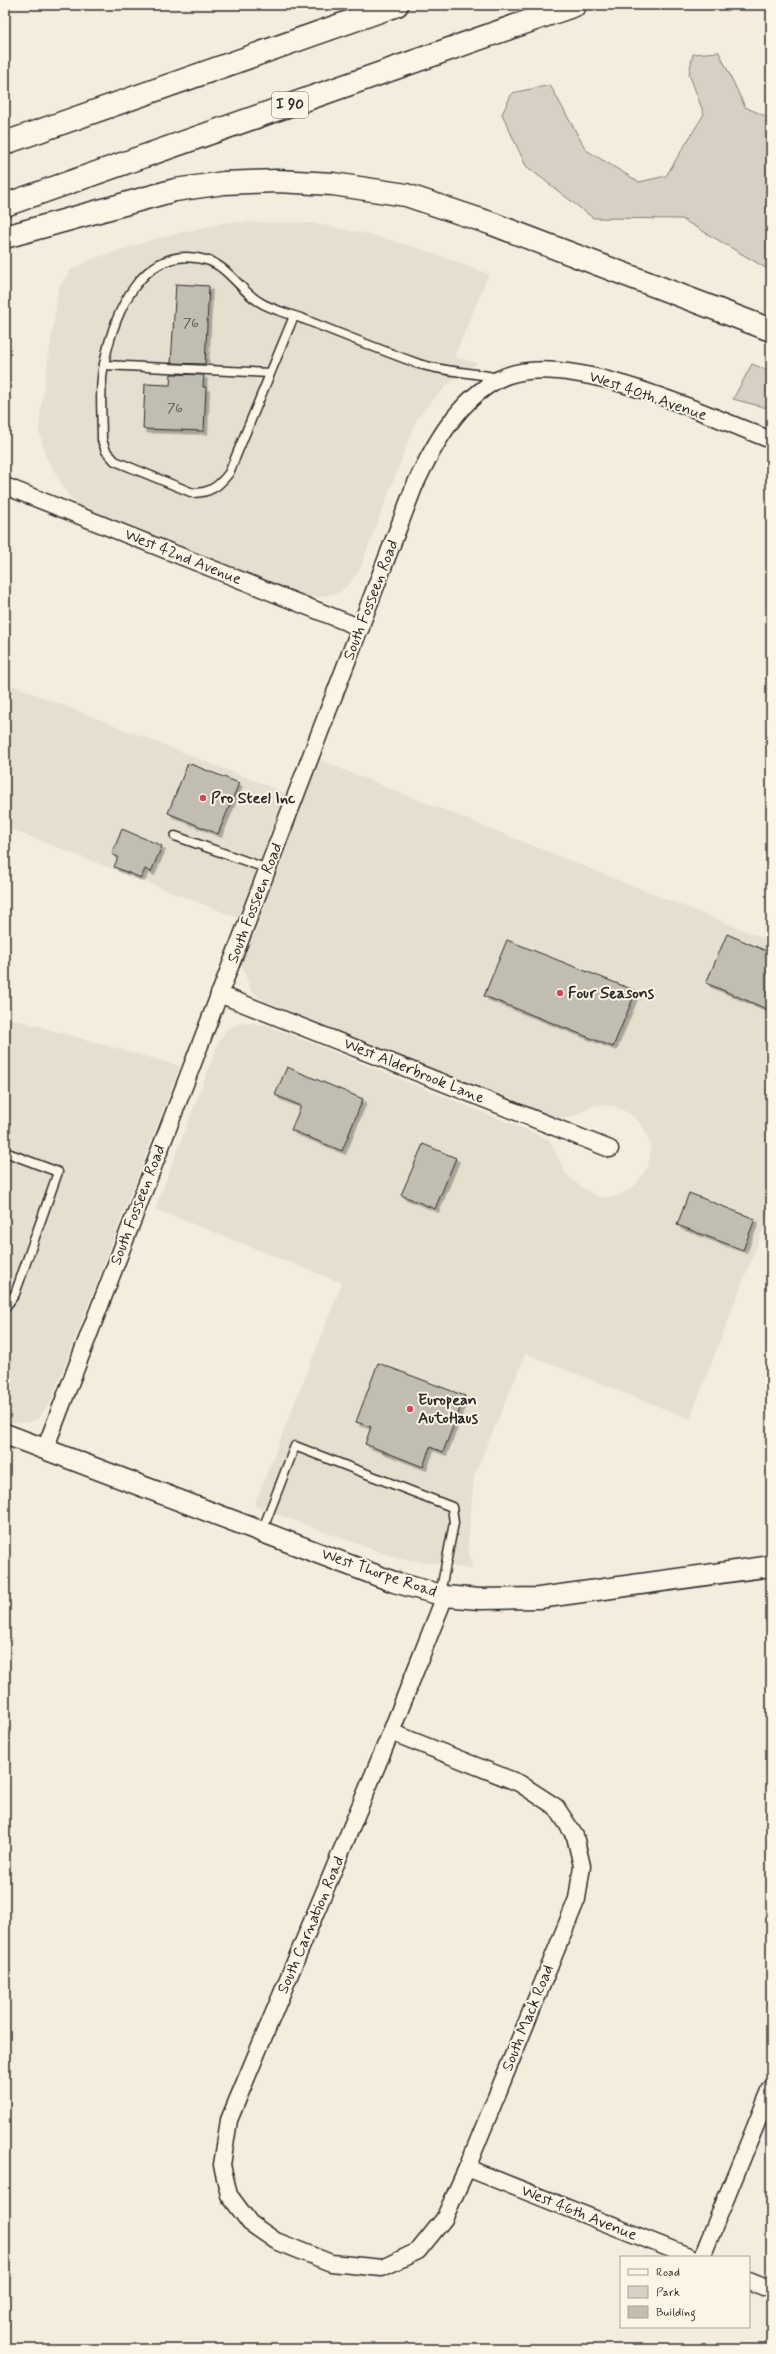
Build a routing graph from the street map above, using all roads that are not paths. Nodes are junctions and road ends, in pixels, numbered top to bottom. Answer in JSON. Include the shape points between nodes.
{"nodes":[{"id":1,"x":396,"y":5,"type":"edge"},
{"id":2,"x":576,"y":5,"type":"edge"},
{"id":3,"x":5,"y":143,"type":"edge"},
{"id":4,"x":5,"y":205,"type":"edge"},
{"id":5,"x":5,"y":237,"type":"edge"},
{"id":6,"x":294,"y":316,"type":"junction"},
{"id":7,"x":771,"y":330,"type":"edge"},
{"id":8,"x":104,"y":365,"type":"junction"},
{"id":9,"x":270,"y":373,"type":"junction"},
{"id":10,"x":500,"y":379,"type":"junction"},
{"id":11,"x":771,"y":440,"type":"edge"},
{"id":12,"x":5,"y":486,"type":"edge"},
{"id":13,"x":361,"y":628,"type":"junction"},
{"id":14,"x":175,"y":836,"type":"dead end"},
{"id":15,"x":268,"y":868,"type":"junction"},
{"id":16,"x":219,"y":994,"type":"junction"},
{"id":17,"x":610,"y":1149,"type":"dead end"},
{"id":18,"x":5,"y":1152,"type":"edge"},
{"id":19,"x":5,"y":1308,"type":"edge"},
{"id":20,"x":5,"y":1434,"type":"edge"},
{"id":21,"x":45,"y":1449,"type":"junction"},
{"id":22,"x":262,"y":1531,"type":"junction"},
{"id":23,"x":771,"y":1566,"type":"edge"},
{"id":24,"x":442,"y":1595,"type":"junction"},
{"id":25,"x":392,"y":1732,"type":"junction"},
{"id":26,"x":771,"y":2088,"type":"edge"},
{"id":27,"x":467,"y":2168,"type":"junction"},
{"id":28,"x":276,"y":2241,"type":"joint"},
{"id":29,"x":689,"y":2256,"type":"edge"},
{"id":30,"x":702,"y":2256,"type":"edge"},
{"id":31,"x":750,"y":2281,"type":"edge"},
{"id":32,"x":771,"y":2290,"type":"edge"}],
"edges":[{"from":1,"to":3,"type":"highway"},
{"from":2,"to":4,"type":"highway","number":"I 90"},
{"from":5,"to":7,"type":"highway","via":[[174,190],[224,183],[277,181],[333,184],[406,195],[490,222]]},
{"from":6,"to":8,"type":"lane","via":[[258,302],[226,272],[207,260],[185,257],[160,263],[143,276],[131,293],[114,324]]},
{"from":6,"to":9,"type":"lane"},
{"from":6,"to":10,"type":"lane","via":[[418,364],[445,372],[476,373]]},
{"from":8,"to":9,"type":"lane"},
{"from":8,"to":9,"type":"lane","via":[[102,440],[106,451],[115,461],[201,493],[216,487],[229,473]]},
{"from":10,"to":11,"type":"street","name":"West 40th Avenue","via":[[540,369],[583,374],[643,391]]},
{"from":10,"to":13,"type":"street","name":"South Fosseen Road","via":[[467,404],[440,436],[426,460]]},
{"from":12,"to":13,"type":"street","name":"West 42nd Avenue"},
{"from":13,"to":15,"type":"street","name":"South Fosseen Road"},
{"from":14,"to":15,"type":"lane"},
{"from":15,"to":16,"type":"street","name":"South Fosseen Road"},
{"from":16,"to":17,"type":"street","name":"West Alderbrook Lane"},
{"from":16,"to":21,"type":"street","name":"South Fosseen Road"},
{"from":18,"to":19,"type":"lane","via":[[58,1172],[15,1294]]},
{"from":20,"to":21,"type":"street","name":"West Thorpe Road"},
{"from":21,"to":22,"type":"street","name":"West Thorpe Road"},
{"from":22,"to":24,"type":"street","name":"West Thorpe Road","via":[[394,1582]]},
{"from":22,"to":24,"type":"lane","via":[[295,1446],[452,1507],[454,1523]]},
{"from":23,"to":24,"type":"street","name":"West Thorpe Road","via":[[539,1598],[492,1600]]},
{"from":24,"to":25,"type":"street","name":"South Carnation Road"},
{"from":25,"to":27,"type":"street","name":"South Mack Road","via":[[519,1783],[556,1807],[576,1836],[582,1866],[577,1899]]},
{"from":25,"to":28,"type":"street","name":"South Carnation Road","via":[[229,2120],[222,2164],[229,2195],[250,2224]]},
{"from":26,"to":30,"type":"street"},
{"from":27,"to":28,"type":"street","name":"South Mack Road","via":[[444,2219],[418,2251],[382,2268],[331,2263]]},
{"from":27,"to":29,"type":"street","name":"West 46th Avenue"},
{"from":31,"to":32,"type":"street"}]}
